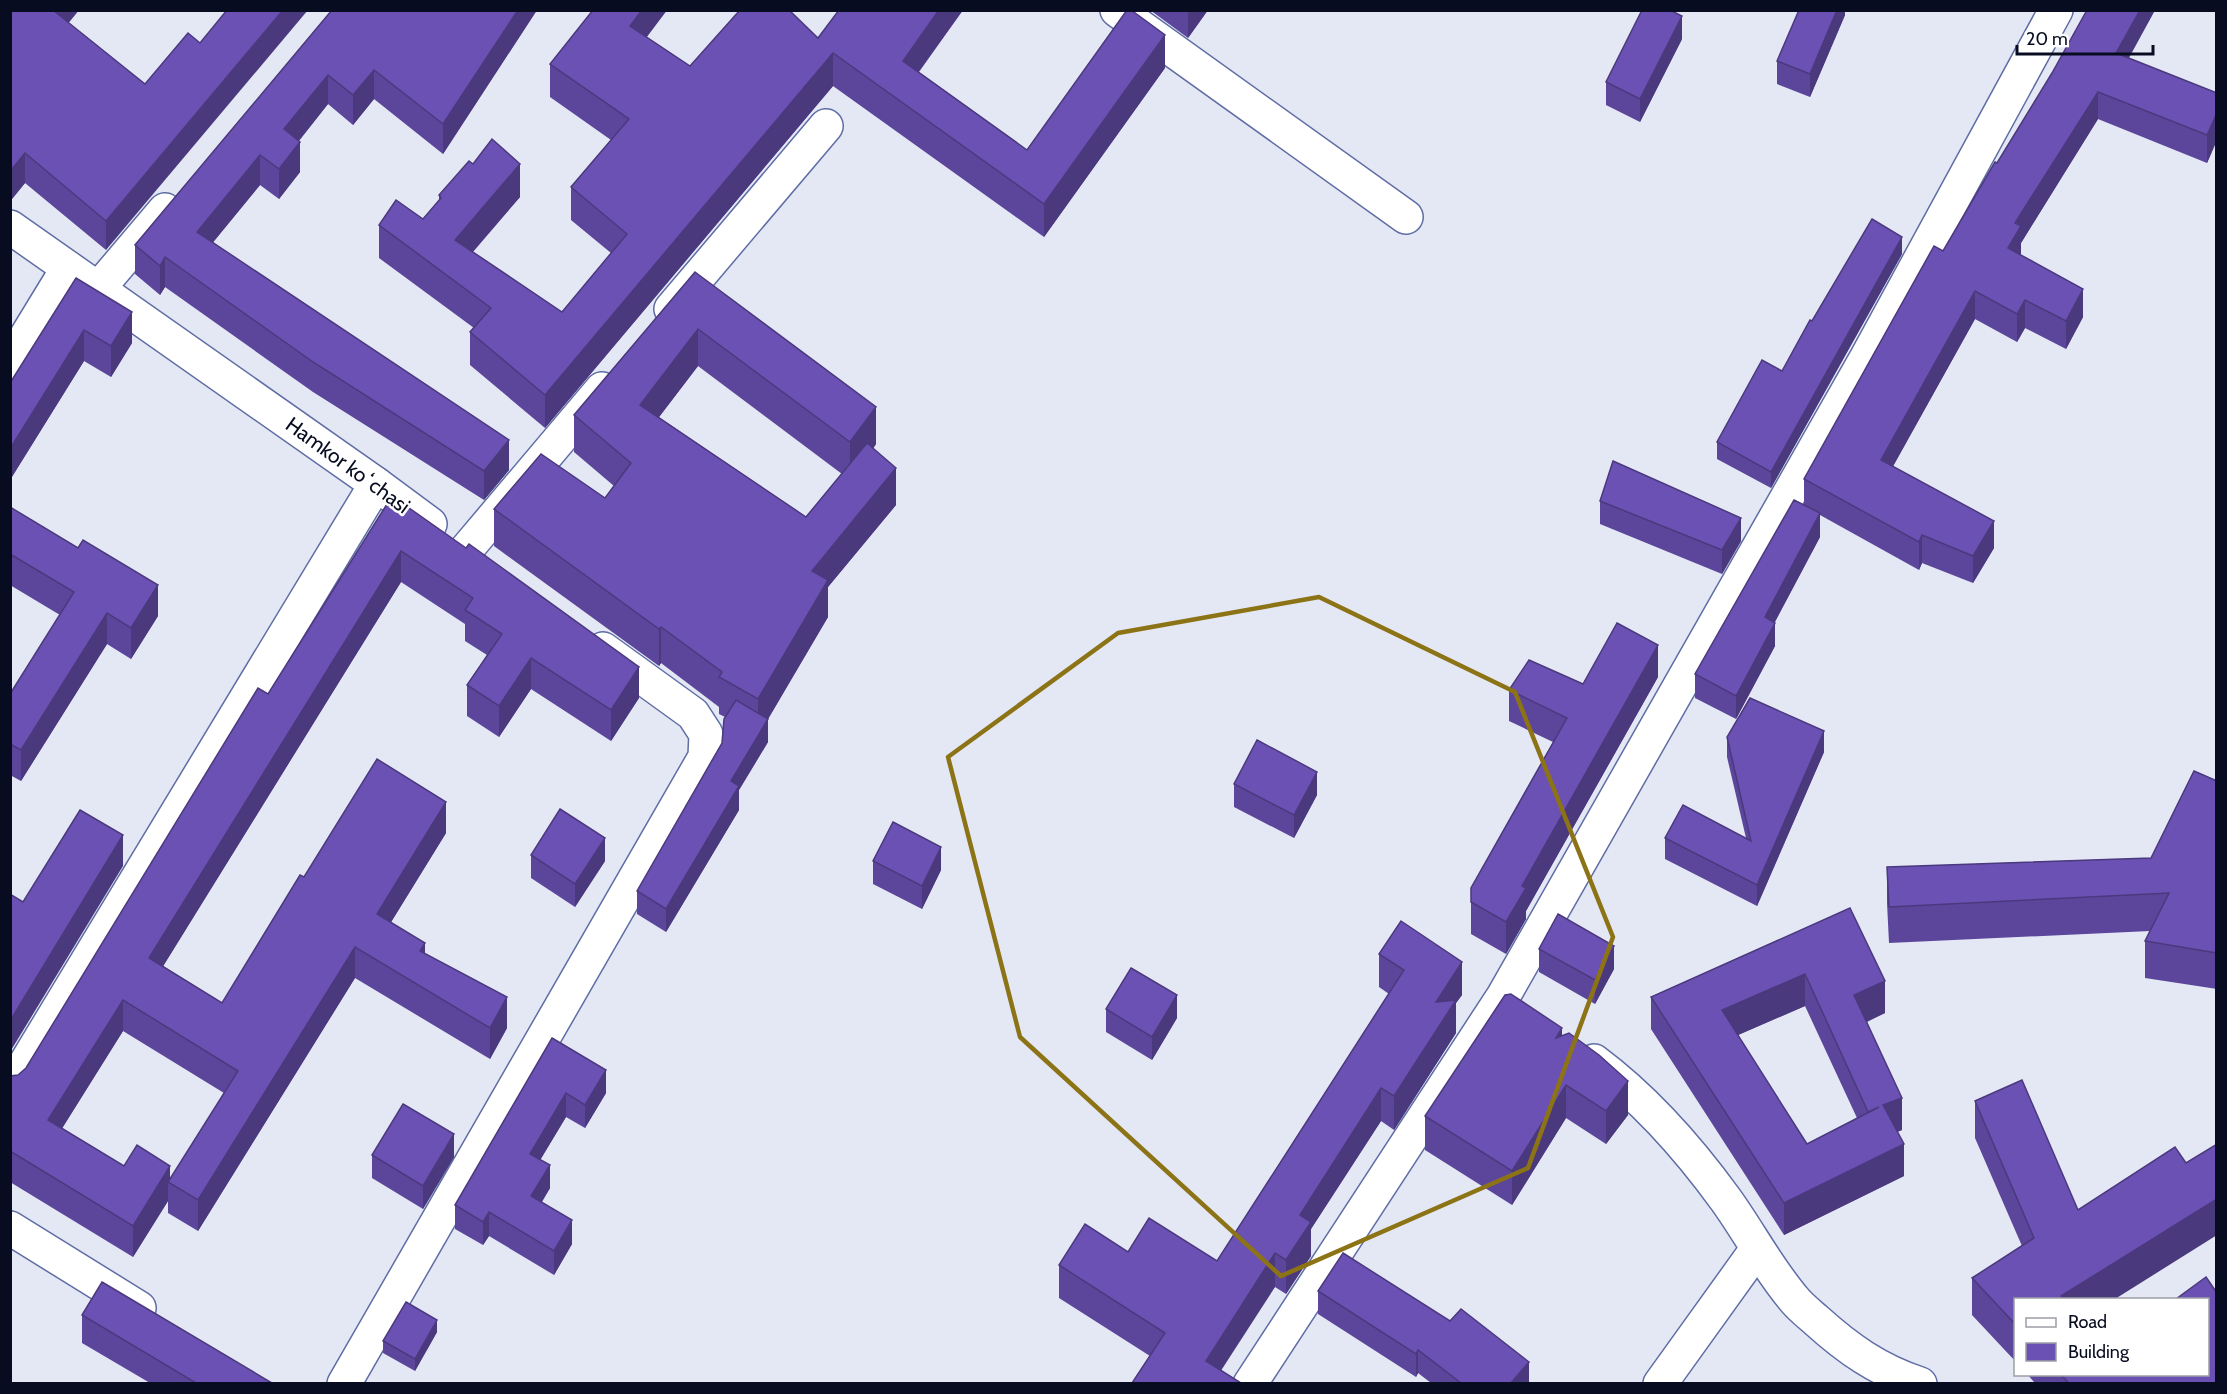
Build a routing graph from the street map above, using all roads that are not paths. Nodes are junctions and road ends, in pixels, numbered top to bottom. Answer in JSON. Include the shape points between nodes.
{"nodes":[{"id":1,"x":1117,"y":10,"type":"edge"},
{"id":2,"x":2056,"y":10,"type":"edge"},
{"id":3,"x":826,"y":126,"type":"dead end"},
{"id":4,"x":182,"y":190,"type":"edge"},
{"id":5,"x":1406,"y":217,"type":"dead end"},
{"id":6,"x":10,"y":227,"type":"edge"},
{"id":7,"x":68,"y":268,"type":"junction"},
{"id":8,"x":98,"y":289,"type":"junction"},
{"id":9,"x":650,"y":334,"type":"edge"},
{"id":10,"x":10,"y":363,"type":"edge"},
{"id":11,"x":619,"y":370,"type":"edge"},
{"id":12,"x":376,"y":484,"type":"junction"},
{"id":13,"x":466,"y":550,"type":"junction"},
{"id":14,"x":494,"y":571,"type":"edge"},
{"id":15,"x":579,"y":632,"type":"edge"},
{"id":16,"x":1504,"y":995,"type":"junction"},
{"id":17,"x":1531,"y":1014,"type":"edge"},
{"id":18,"x":1566,"y":1041,"type":"edge"},
{"id":19,"x":10,"y":1089,"type":"edge"},
{"id":20,"x":10,"y":1228,"type":"edge"},
{"id":21,"x":1757,"y":1249,"type":"junction"},
{"id":22,"x":160,"y":1321,"type":"edge"},
{"id":23,"x":344,"y":1383,"type":"edge"},
{"id":24,"x":1250,"y":1383,"type":"edge"},
{"id":25,"x":1660,"y":1383,"type":"edge"},
{"id":26,"x":1920,"y":1383,"type":"edge"}],
"edges":[{"from":1,"to":5,"type":"street"},
{"from":2,"to":16,"type":"street","via":[[1867,357]]},
{"from":3,"to":9,"type":"street"},
{"from":4,"to":8,"type":"street"},
{"from":6,"to":7,"type":"street","name":"Hamkor koʻchasi"},
{"from":7,"to":8,"type":"street","name":"Hamkor koʻchasi"},
{"from":7,"to":10,"type":"street"},
{"from":8,"to":12,"type":"street","name":"Hamkor koʻchasi"},
{"from":11,"to":13,"type":"street"},
{"from":12,"to":13,"type":"street","name":"Hamkor koʻchasi"},
{"from":12,"to":19,"type":"street"},
{"from":13,"to":14,"type":"street","name":"Hamkor koʻchasi"},
{"from":15,"to":23,"type":"street","via":[[693,714],[706,734],[705,757]]},
{"from":16,"to":17,"type":"street"},
{"from":16,"to":24,"type":"street"},
{"from":18,"to":21,"type":"street","via":[[1611,1074],[1665,1124],[1726,1200]]},
{"from":20,"to":22,"type":"street"},
{"from":21,"to":25,"type":"street"},
{"from":21,"to":26,"type":"street","via":[[1794,1300],[1845,1347],[1893,1375]]}]}
